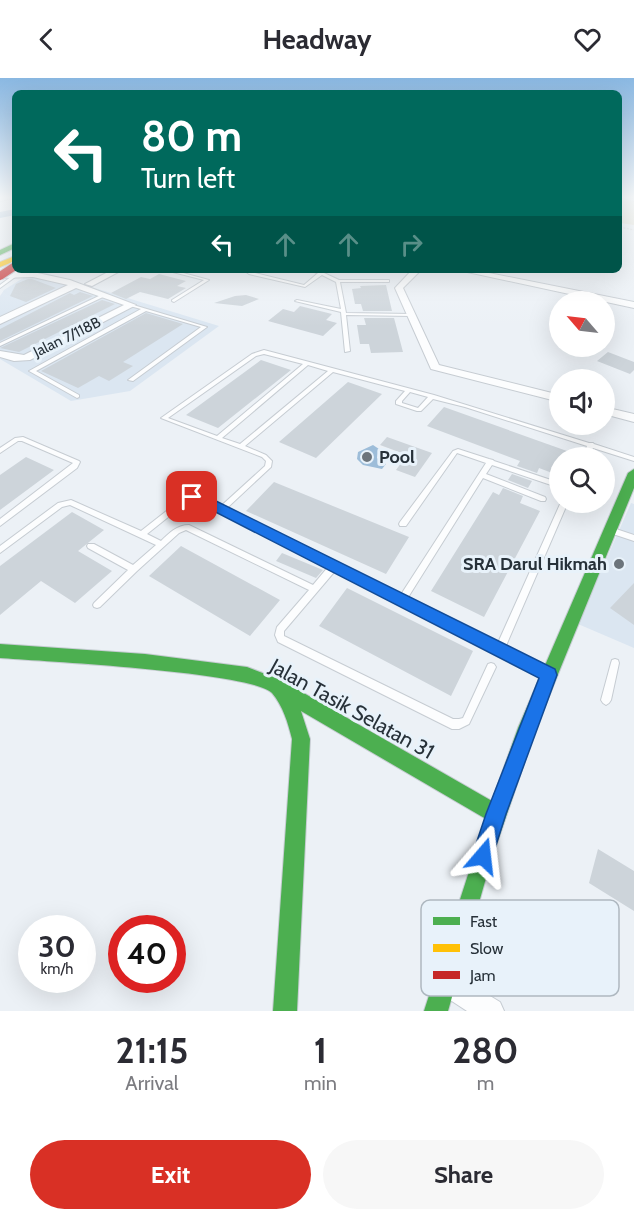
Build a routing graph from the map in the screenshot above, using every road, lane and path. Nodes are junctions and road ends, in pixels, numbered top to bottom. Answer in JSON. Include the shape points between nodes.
{"nodes":[{"id":1,"x":12,"y":252,"type":"edge"},
{"id":2,"x":5,"y":268,"type":"edge"},
{"id":3,"x":31,"y":273,"type":"edge"},
{"id":4,"x":112,"y":273,"type":"edge"},
{"id":5,"x":180,"y":273,"type":"edge"},
{"id":6,"x":250,"y":273,"type":"edge"},
{"id":7,"x":321,"y":273,"type":"edge"},
{"id":8,"x":327,"y":273,"type":"edge"},
{"id":9,"x":414,"y":273,"type":"edge"},
{"id":10,"x":489,"y":273,"type":"edge"},
{"id":11,"x":338,"y":281,"type":"junction"},
{"id":12,"x":388,"y":281,"type":"dead end"},
{"id":13,"x":88,"y":284,"type":"dead end"},
{"id":14,"x":73,"y":286,"type":"junction"},
{"id":15,"x":0,"y":287,"type":"edge"},
{"id":16,"x":103,"y":296,"type":"junction"},
{"id":17,"x":174,"y":301,"type":"dead end"},
{"id":18,"x":297,"y":301,"type":"dead end"},
{"id":19,"x":132,"y":305,"type":"junction"},
{"id":20,"x":634,"y":305,"type":"edge"},
{"id":21,"x":146,"y":309,"type":"junction"},
{"id":22,"x":343,"y":313,"type":"junction"},
{"id":23,"x":412,"y":315,"type":"junction"},
{"id":24,"x":0,"y":321,"type":"edge"},
{"id":25,"x":0,"y":345,"type":"edge"},
{"id":26,"x":347,"y":351,"type":"dead end"},
{"id":27,"x":0,"y":354,"type":"edge"},
{"id":28,"x":307,"y":363,"type":"junction"},
{"id":29,"x":332,"y":370,"type":"junction"},
{"id":30,"x":131,"y":380,"type":"dead end"},
{"id":31,"x":409,"y":390,"type":"junction"},
{"id":32,"x":77,"y":396,"type":"dead end"},
{"id":33,"x":432,"y":396,"type":"junction"},
{"id":34,"x":549,"y":396,"type":"edge"},
{"id":35,"x":615,"y":413,"type":"edge"},
{"id":36,"x":634,"y":418,"type":"edge"},
{"id":37,"x":218,"y":438,"type":"junction"},
{"id":38,"x":241,"y":447,"type":"junction"},
{"id":39,"x":590,"y":447,"type":"edge"},
{"id":40,"x":0,"y":452,"type":"edge"},
{"id":41,"x":615,"y":454,"type":"edge"},
{"id":42,"x":615,"y":457,"type":"edge"},
{"id":43,"x":634,"y":459,"type":"edge"},
{"id":44,"x":491,"y":461,"type":"junction"},
{"id":45,"x":634,"y":464,"type":"edge"},
{"id":46,"x":634,"y":473,"type":"edge"},
{"id":47,"x":482,"y":475,"type":"junction"},
{"id":48,"x":549,"y":482,"type":"edge"},
{"id":49,"x":630,"y":494,"type":"edge"},
{"id":50,"x":543,"y":499,"type":"dead end"},
{"id":51,"x":221,"y":510,"type":"junction"},
{"id":52,"x":561,"y":513,"type":"edge"},
{"id":53,"x":0,"y":523,"type":"edge"},
{"id":54,"x":403,"y":524,"type":"dead end"},
{"id":55,"x":608,"y":529,"type":"junction"},
{"id":56,"x":141,"y":535,"type":"junction"},
{"id":57,"x":634,"y":538,"type":"edge"},
{"id":58,"x":161,"y":544,"type":"junction"},
{"id":59,"x":91,"y":546,"type":"dead end"},
{"id":60,"x":0,"y":550,"type":"edge"},
{"id":61,"x":333,"y":567,"type":"junction"},
{"id":62,"x":134,"y":569,"type":"junction"},
{"id":63,"x":314,"y":589,"type":"junction"},
{"id":64,"x":400,"y":601,"type":"junction"},
{"id":65,"x":97,"y":605,"type":"dead end"},
{"id":66,"x":0,"y":651,"type":"edge"},
{"id":67,"x":499,"y":651,"type":"junction"},
{"id":68,"x":615,"y":663,"type":"dead end"},
{"id":69,"x":491,"y":667,"type":"dead end"},
{"id":70,"x":549,"y":675,"type":"junction"},
{"id":71,"x":275,"y":686,"type":"junction"},
{"id":72,"x":606,"y":700,"type":"dead end"},
{"id":73,"x":496,"y":814,"type":"junction"},
{"id":74,"x":469,"y":900,"type":"edge"},
{"id":75,"x":440,"y":996,"type":"edge"},
{"id":76,"x":468,"y":996,"type":"edge"},
{"id":77,"x":285,"y":1011,"type":"edge"},
{"id":78,"x":436,"y":1011,"type":"edge"},
{"id":79,"x":491,"y":1011,"type":"edge"}],
"edges":[{"from":1,"to":2,"type":"main road"},
{"from":2,"to":15,"type":"lane"},
{"from":3,"to":14,"type":"street"},
{"from":4,"to":13,"type":"street"},
{"from":5,"to":17,"type":"lane","via":[[207,280]]},
{"from":6,"to":7,"type":"lane","via":[[305,286]]},
{"from":8,"to":11,"type":"lane"},
{"from":9,"to":23,"type":"street","via":[[399,288]]},
{"from":10,"to":20,"type":"street"},
{"from":11,"to":12,"type":"lane"},
{"from":11,"to":22,"type":"lane"},
{"from":14,"to":16,"type":"street"},
{"from":14,"to":24,"type":"street"},
{"from":16,"to":19,"type":"street"},
{"from":16,"to":25,"type":"lane"},
{"from":18,"to":22,"type":"lane"},
{"from":19,"to":21,"type":"lane"},
{"from":19,"to":27,"type":"street","name":"Jalan 7/118B","via":[[26,358]]},
{"from":21,"to":30,"type":"lane","via":[[205,328]]},
{"from":21,"to":32,"type":"lane","via":[[32,371]]},
{"from":22,"to":23,"type":"lane"},
{"from":22,"to":26,"type":"lane"},
{"from":23,"to":34,"type":"street","via":[[435,367]]},
{"from":28,"to":29,"type":"lane"},
{"from":28,"to":37,"type":"lane"},
{"from":28,"to":37,"type":"lane","via":[[259,353],[164,418]]},
{"from":29,"to":31,"type":"lane"},
{"from":29,"to":38,"type":"lane"},
{"from":31,"to":33,"type":"lane"},
{"from":31,"to":33,"type":"lane","via":[[399,404],[419,410]]},
{"from":33,"to":39,"type":"lane"},
{"from":35,"to":36,"type":"street"},
{"from":37,"to":38,"type":"lane"},
{"from":38,"to":51,"type":"lane","via":[[264,456],[268,467]]},
{"from":40,"to":53,"type":"lane","via":[[23,439],[76,462]]},
{"from":41,"to":43,"type":"lane"},
{"from":42,"to":45,"type":"lane"},
{"from":44,"to":47,"type":"lane"},
{"from":44,"to":48,"type":"lane"},
{"from":44,"to":54,"type":"lane","via":[[455,452]]},
{"from":46,"to":49,"type":"main road"},
{"from":47,"to":50,"type":"lane"},
{"from":47,"to":64,"type":"lane"},
{"from":49,"to":55,"type":"main road"},
{"from":51,"to":56,"type":"lane","via":[[196,497],[189,498]]},
{"from":51,"to":61,"type":"lane"},
{"from":52,"to":67,"type":"lane"},
{"from":55,"to":57,"type":"lane"},
{"from":55,"to":70,"type":"main road"},
{"from":56,"to":58,"type":"lane"},
{"from":56,"to":60,"type":"lane","via":[[67,502]]},
{"from":58,"to":62,"type":"lane"},
{"from":58,"to":63,"type":"lane","via":[[186,527]]},
{"from":59,"to":62,"type":"lane"},
{"from":61,"to":63,"type":"lane"},
{"from":61,"to":64,"type":"lane"},
{"from":62,"to":65,"type":"lane"},
{"from":63,"to":69,"type":"lane","via":[[280,630],[281,639],[452,724],[466,721]]},
{"from":64,"to":67,"type":"lane"},
{"from":66,"to":71,"type":"main road","name":"Jalan Tasik Selatan 31","via":[[145,661],[247,675]]},
{"from":67,"to":70,"type":"lane"},
{"from":68,"to":72,"type":"lane"},
{"from":70,"to":73,"type":"main road"},
{"from":71,"to":73,"type":"main road","name":"Jalan Tasik Selatan 31"},
{"from":71,"to":77,"type":"main road","via":[[295,716],[301,739]]},
{"from":73,"to":74,"type":"main road"},
{"from":75,"to":78,"type":"main road"},
{"from":76,"to":79,"type":"street"}]}
